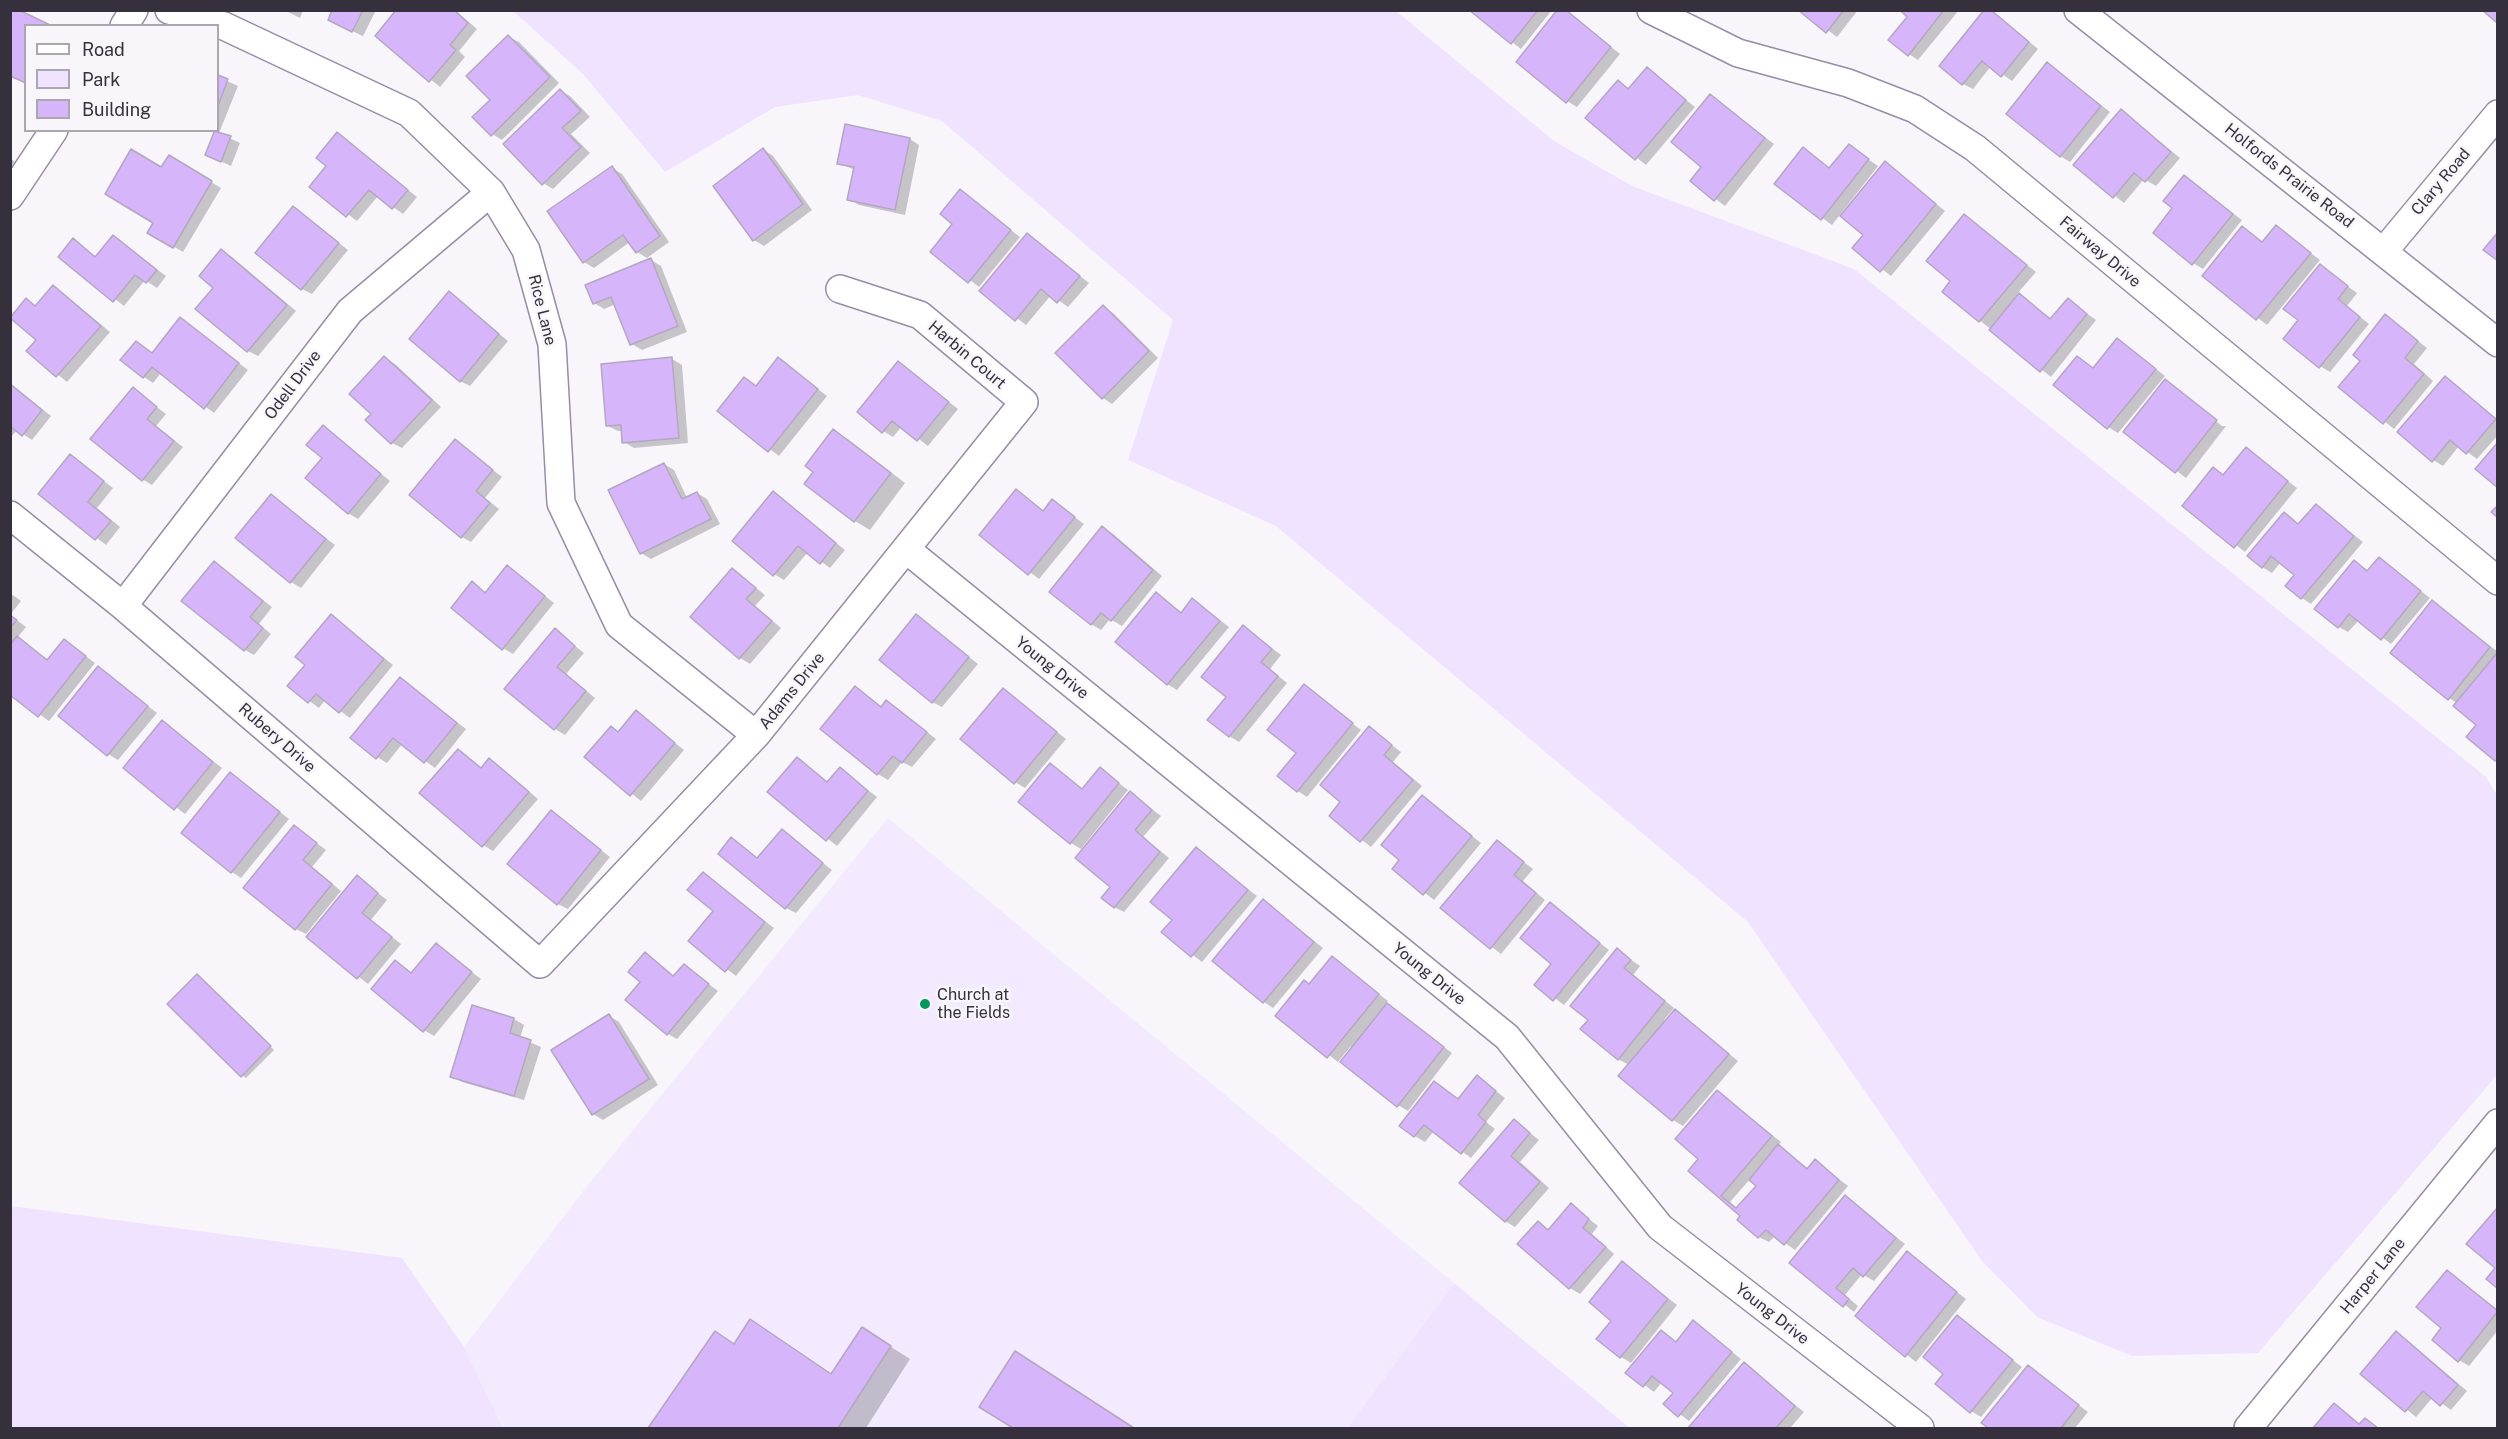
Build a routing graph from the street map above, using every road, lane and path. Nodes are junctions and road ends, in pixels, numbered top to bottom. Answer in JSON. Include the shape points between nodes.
{"nodes":[{"id":1,"x":134,"y":10,"type":"edge"},
{"id":2,"x":169,"y":10,"type":"edge"},
{"id":3,"x":1651,"y":10,"type":"edge"},
{"id":4,"x":2078,"y":10,"type":"edge"},
{"id":5,"x":125,"y":24,"type":"edge"},
{"id":6,"x":217,"y":24,"type":"edge"},
{"id":7,"x":219,"y":25,"type":"edge"},
{"id":8,"x":2498,"y":114,"type":"edge"},
{"id":9,"x":53,"y":132,"type":"edge"},
{"id":10,"x":491,"y":192,"type":"junction"},
{"id":11,"x":10,"y":196,"type":"edge"},
{"id":12,"x":2384,"y":251,"type":"junction"},
{"id":13,"x":840,"y":289,"type":"dead end"},
{"id":14,"x":2498,"y":343,"type":"edge"},
{"id":15,"x":1024,"y":402,"type":"joint"},
{"id":16,"x":10,"y":515,"type":"edge"},
{"id":17,"x":907,"y":550,"type":"junction"},
{"id":18,"x":2498,"y":581,"type":"edge"},
{"id":19,"x":123,"y":606,"type":"junction"},
{"id":20,"x":756,"y":735,"type":"junction"},
{"id":21,"x":540,"y":964,"type":"joint"},
{"id":22,"x":2498,"y":1123,"type":"edge"},
{"id":23,"x":1920,"y":1428,"type":"edge"},
{"id":24,"x":2248,"y":1428,"type":"edge"}],
"edges":[{"from":1,"to":5,"type":"street"},
{"from":2,"to":6,"type":"street","name":"Rice Lane"},
{"from":3,"to":18,"type":"street","name":"Fairway Drive","via":[[1738,53],[1848,83],[1915,109],[1974,148]]},
{"from":4,"to":12,"type":"street","name":"Holfords Prairie Road"},
{"from":7,"to":10,"type":"street","name":"Rice Lane","via":[[409,113]]},
{"from":8,"to":12,"type":"street","name":"Clary Road"},
{"from":9,"to":11,"type":"street"},
{"from":10,"to":19,"type":"street","name":"Odell Drive","via":[[350,311]]},
{"from":10,"to":20,"type":"street","name":"Rice Lane","via":[[526,250],[552,344],[561,503],[619,624]]},
{"from":12,"to":14,"type":"street","name":"Holfords Prairie Road"},
{"from":13,"to":15,"type":"street","name":"Harbin Court","via":[[920,315]]},
{"from":15,"to":17,"type":"street","name":"Adams Drive"},
{"from":16,"to":19,"type":"street","name":"Rubery Drive"},
{"from":17,"to":20,"type":"street","name":"Adams Drive"},
{"from":17,"to":23,"type":"street","name":"Young Drive","via":[[1507,1037],[1660,1227]]},
{"from":19,"to":21,"type":"street","name":"Rubery Drive"},
{"from":20,"to":21,"type":"street","name":"Adams Drive"},
{"from":22,"to":24,"type":"street","name":"Harper Lane"}]}
